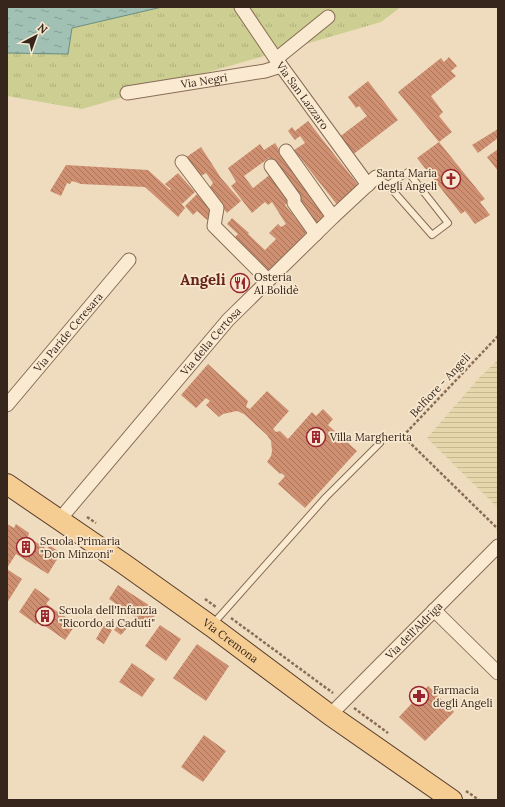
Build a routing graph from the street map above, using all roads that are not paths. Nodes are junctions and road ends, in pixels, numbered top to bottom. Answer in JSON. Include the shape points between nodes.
{"nodes":[{"id":1,"x":242,"y":7,"type":"edge"},
{"id":2,"x":328,"y":17,"type":"dead end"},
{"id":3,"x":279,"y":63,"type":"junction"},
{"id":4,"x":127,"y":93,"type":"dead end"},
{"id":5,"x":286,"y":151,"type":"dead end"},
{"id":6,"x":182,"y":162,"type":"dead end"},
{"id":7,"x":271,"y":166,"type":"dead end"},
{"id":8,"x":372,"y":181,"type":"junction"},
{"id":9,"x":388,"y":185,"type":"junction"},
{"id":10,"x":333,"y":217,"type":"junction"},
{"id":11,"x":316,"y":234,"type":"junction"},
{"id":12,"x":129,"y":260,"type":"dead end"},
{"id":13,"x":268,"y":280,"type":"junction"},
{"id":14,"x":7,"y":405,"type":"edge"},
{"id":15,"x":380,"y":443,"type":"dead end"},
{"id":16,"x":7,"y":484,"type":"edge"},
{"id":17,"x":60,"y":519,"type":"junction"},
{"id":18,"x":498,"y":546,"type":"edge"},
{"id":19,"x":434,"y":610,"type":"junction"},
{"id":20,"x":211,"y":626,"type":"junction"},
{"id":21,"x":498,"y":672,"type":"edge"},
{"id":22,"x":330,"y":715,"type":"junction"},
{"id":23,"x":452,"y":800,"type":"edge"}],
"edges":[{"from":1,"to":3,"type":"street"},
{"from":2,"to":3,"type":"street","name":"Via San Lazzaro"},
{"from":3,"to":4,"type":"street","name":"Via Negri","via":[[265,71]]},
{"from":3,"to":8,"type":"street","name":"Via San Lazzaro"},
{"from":5,"to":10,"type":"street"},
{"from":6,"to":13,"type":"street","via":[[217,208],[214,226]]},
{"from":7,"to":11,"type":"street"},
{"from":8,"to":9,"type":"lane"},
{"from":8,"to":10,"type":"street","name":"Via della Certosa"},
{"from":9,"to":9,"type":"lane","via":[[408,172],[448,223],[432,235]]},
{"from":10,"to":11,"type":"street","name":"Via della Certosa"},
{"from":11,"to":13,"type":"street","name":"Via della Certosa"},
{"from":12,"to":14,"type":"street","name":"Via Paride Ceresara"},
{"from":13,"to":17,"type":"street","name":"Via della Certosa","via":[[228,320]]},
{"from":15,"to":20,"type":"lane","via":[[326,497]]},
{"from":16,"to":17,"type":"main road","name":"Via Cremona"},
{"from":17,"to":20,"type":"main road","name":"Via Cremona"},
{"from":18,"to":19,"type":"street","name":"Via dell'Aldriga"},
{"from":19,"to":21,"type":"street"},
{"from":19,"to":22,"type":"street","name":"Via dell'Aldriga"},
{"from":20,"to":22,"type":"main road","name":"Via Cremona"},
{"from":22,"to":23,"type":"main road","name":"Via Cremona"}]}
